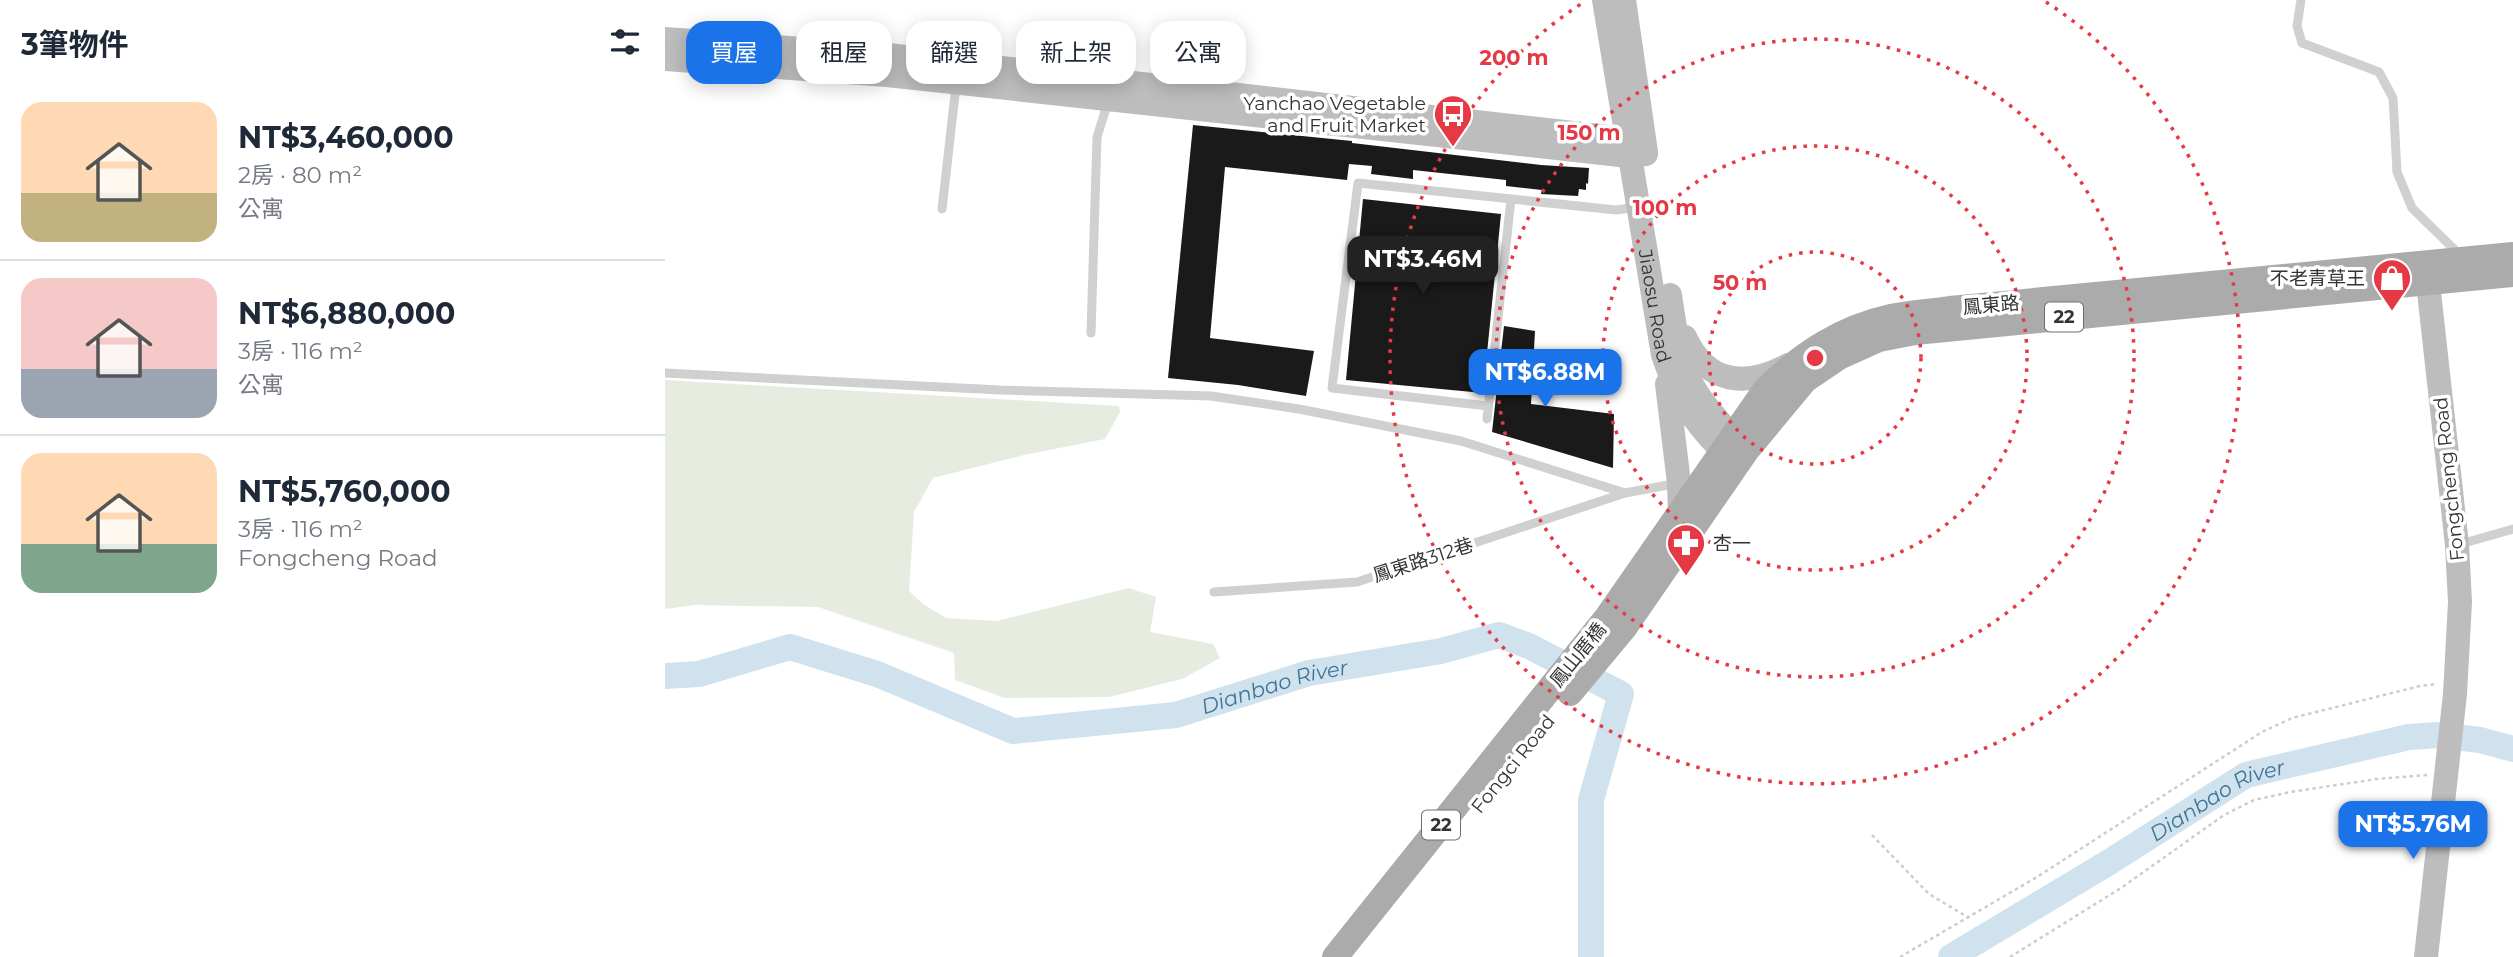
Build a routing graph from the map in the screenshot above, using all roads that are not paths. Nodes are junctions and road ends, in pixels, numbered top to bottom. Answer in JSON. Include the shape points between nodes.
{"nodes":[{"id":1,"x":1604,"y":0,"type":"edge"},
{"id":2,"x":1624,"y":0,"type":"edge"},
{"id":3,"x":2301,"y":0,"type":"edge"},
{"id":4,"x":665,"y":39,"type":"edge"},
{"id":5,"x":665,"y":59,"type":"edge"},
{"id":6,"x":906,"y":61,"type":"edge"},
{"id":7,"x":906,"y":71,"type":"edge"},
{"id":8,"x":1002,"y":77,"type":"edge"},
{"id":9,"x":956,"y":84,"type":"edge"},
{"id":10,"x":1110,"y":90,"type":"junction"},
{"id":11,"x":1636,"y":146,"type":"junction"},
{"id":12,"x":1511,"y":199,"type":"junction"},
{"id":13,"x":1646,"y":207,"type":"junction"},
{"id":14,"x":942,"y":209,"type":"dead end"},
{"id":15,"x":2513,"y":254,"type":"edge"},
{"id":16,"x":2463,"y":259,"type":"junction"},
{"id":17,"x":2427,"y":273,"type":"junction"},
{"id":18,"x":2513,"y":274,"type":"edge"},
{"id":19,"x":1672,"y":312,"type":"junction"},
{"id":20,"x":1091,"y":333,"type":"dead end"},
{"id":21,"x":1663,"y":355,"type":"junction"},
{"id":22,"x":1793,"y":363,"type":"junction"},
{"id":23,"x":665,"y":373,"type":"edge"},
{"id":24,"x":1488,"y":406,"type":"junction"},
{"id":25,"x":1486,"y":419,"type":"dead end"},
{"id":26,"x":1734,"y":450,"type":"junction"},
{"id":27,"x":1679,"y":483,"type":"junction"},
{"id":28,"x":1625,"y":493,"type":"junction"},
{"id":29,"x":1680,"y":516,"type":"junction"},
{"id":30,"x":2513,"y":529,"type":"edge"},
{"id":31,"x":2457,"y":545,"type":"junction"},
{"id":32,"x":1214,"y":593,"type":"dead end"},
{"id":33,"x":1616,"y":622,"type":"junction"},
{"id":34,"x":1555,"y":698,"type":"joint"},
{"id":35,"x":1528,"y":732,"type":"junction"},
{"id":36,"x":1335,"y":957,"type":"edge"},
{"id":37,"x":1358,"y":957,"type":"edge"},
{"id":38,"x":2426,"y":957,"type":"edge"}],
"edges":[{"from":1,"to":11,"type":"street","name":"Jiaosu Road"},
{"from":2,"to":11,"type":"street","name":"Jiaosu Road"},
{"from":3,"to":16,"type":"lane","via":[[2297,26],[2302,43],[2379,72],[2393,98],[2397,172],[2412,208]]},
{"from":4,"to":6,"type":"street","via":[[875,54]]},
{"from":5,"to":7,"type":"street"},
{"from":8,"to":10,"type":"street"},
{"from":9,"to":14,"type":"lane"},
{"from":10,"to":11,"type":"street"},
{"from":10,"to":20,"type":"lane","via":[[1097,137]]},
{"from":11,"to":13,"type":"street","name":"Jiaosu Road"},
{"from":12,"to":13,"type":"lane","via":[[1616,210]]},
{"from":12,"to":24,"type":"lane"},
{"from":12,"to":24,"type":"lane","via":[[1358,183],[1332,388]]},
{"from":13,"to":19,"type":"street","name":"Jiaosu Road"},
{"from":13,"to":21,"type":"street","name":"Jiaosu Road"},
{"from":15,"to":16,"type":"main road","name":"鳳東路","number":"22"},
{"from":16,"to":17,"type":"main road","name":"鳳東路","number":"22"},
{"from":17,"to":18,"type":"main road","name":"鳳東路","number":"22"},
{"from":17,"to":22,"type":"main road","name":"鳳東路","number":"22","via":[[1890,317],[1843,332]]},
{"from":17,"to":26,"type":"main road","name":"鳳東路","number":"22","via":[[1915,332],[1879,340],[1839,357],[1805,380]]},
{"from":17,"to":31,"type":"street","name":"Fongcheng Road"},
{"from":19,"to":22,"type":"street","via":[[1692,353],[1717,373],[1753,379]]},
{"from":19,"to":26,"type":"street","name":"Jiaosu Road","via":[[1688,377]]},
{"from":21,"to":26,"type":"street","name":"Jiaosu Road","via":[[1683,405]]},
{"from":21,"to":27,"type":"street"},
{"from":22,"to":26,"type":"main road","name":"鳳東路","number":"22","via":[[1766,388]]},
{"from":23,"to":28,"type":"lane","via":[[1211,396],[1461,441]]},
{"from":24,"to":25,"type":"lane"},
{"from":26,"to":29,"type":"main road","name":"鳳東路","number":"22"},
{"from":26,"to":33,"type":"main road","name":"鳳東路","number":"22"},
{"from":27,"to":28,"type":"lane","name":"鳳東路312巷"},
{"from":27,"to":29,"type":"street"},
{"from":28,"to":32,"type":"lane","name":"鳳東路312巷","via":[[1357,582]]},
{"from":29,"to":33,"type":"main road","name":"鳳東路","number":"22"},
{"from":30,"to":31,"type":"lane"},
{"from":31,"to":38,"type":"street","name":"Fongcheng Road","via":[[2460,602],[2455,688]]},
{"from":33,"to":34,"type":"main road","name":"鳳山厝橋","number":"22"},
{"from":34,"to":35,"type":"main road","name":"Fongci Road","number":"22"},
{"from":35,"to":36,"type":"main road","name":"Fongci Road","number":"22"},
{"from":35,"to":37,"type":"main road","name":"Fongci Road","number":"22"}]}
